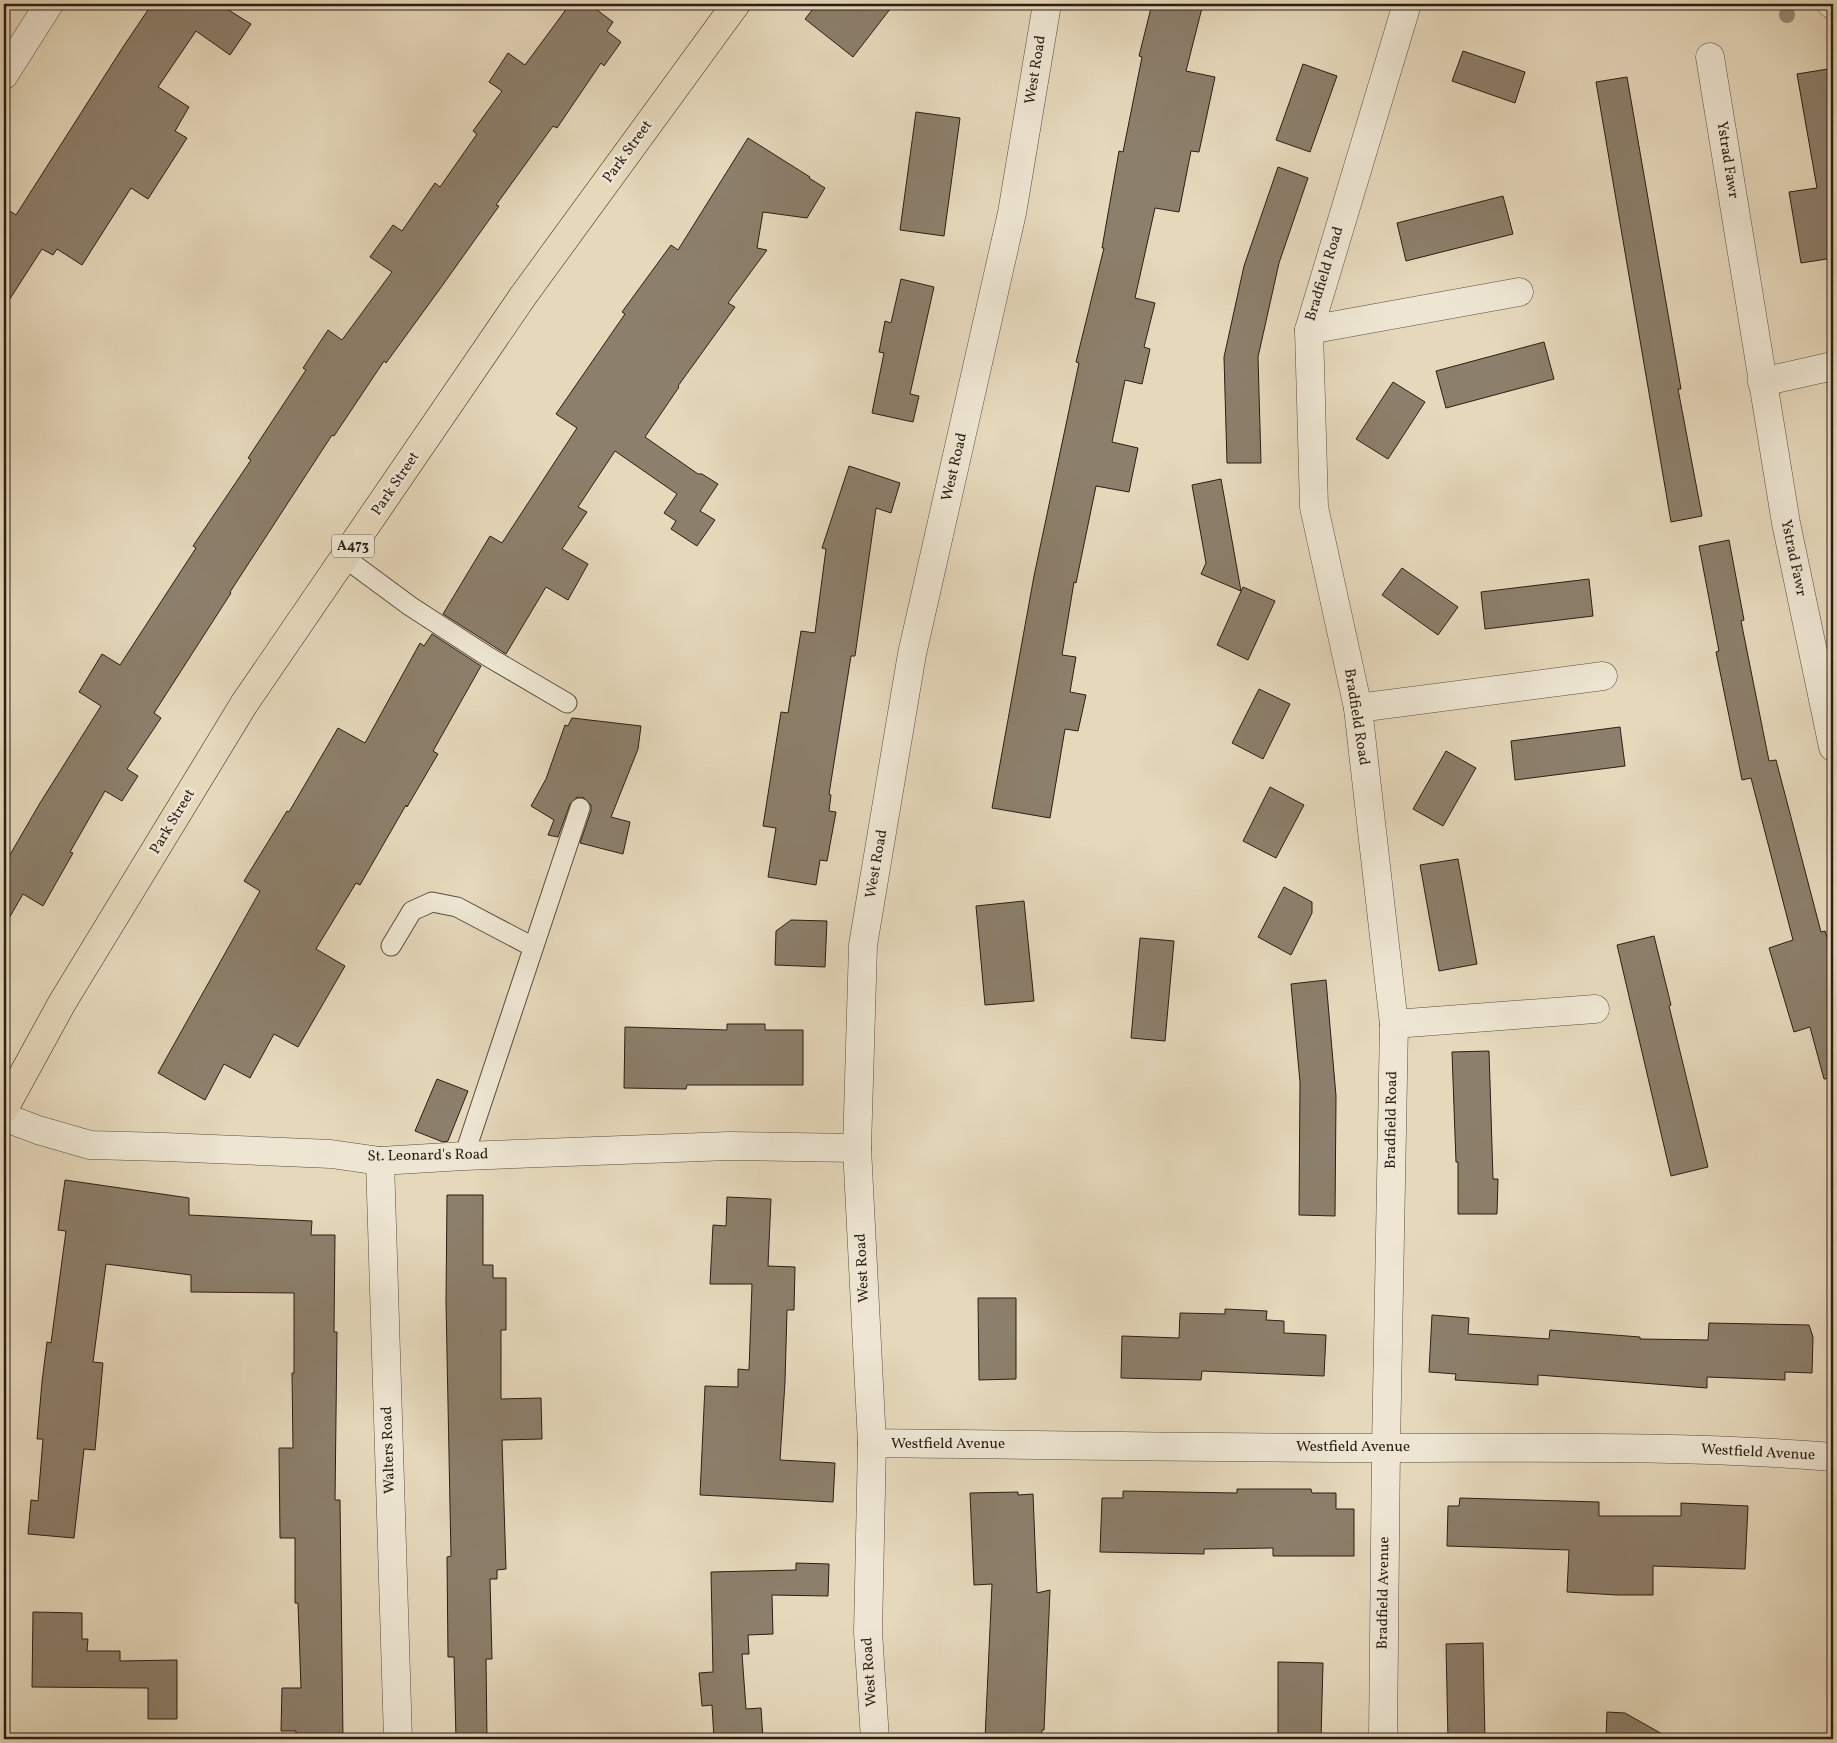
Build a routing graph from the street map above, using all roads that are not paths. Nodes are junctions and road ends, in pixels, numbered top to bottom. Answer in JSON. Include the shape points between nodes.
{"nodes":[{"id":1,"x":49,"y":4,"type":"edge"},
{"id":2,"x":736,"y":4,"type":"edge"},
{"id":3,"x":1047,"y":4,"type":"edge"},
{"id":4,"x":1407,"y":4,"type":"edge"},
{"id":5,"x":1710,"y":57,"type":"dead end"},
{"id":6,"x":4,"y":75,"type":"edge"},
{"id":7,"x":1519,"y":292,"type":"dead end"},
{"id":8,"x":1309,"y":330,"type":"junction"},
{"id":9,"x":1833,"y":366,"type":"edge"},
{"id":10,"x":1762,"y":382,"type":"junction"},
{"id":11,"x":345,"y":558,"type":"junction"},
{"id":12,"x":1602,"y":676,"type":"dead end"},
{"id":13,"x":567,"y":702,"type":"dead end"},
{"id":14,"x":1358,"y":708,"type":"junction"},
{"id":15,"x":1832,"y":738,"type":"edge"},
{"id":16,"x":580,"y":808,"type":"dead end"},
{"id":17,"x":391,"y":946,"type":"dead end"},
{"id":18,"x":533,"y":947,"type":"junction"},
{"id":19,"x":1595,"y":1009,"type":"dead end"},
{"id":20,"x":1394,"y":1024,"type":"junction"},
{"id":21,"x":4,"y":1109,"type":"edge"},
{"id":22,"x":4,"y":1117,"type":"edge"},
{"id":23,"x":857,"y":1148,"type":"junction"},
{"id":24,"x":464,"y":1156,"type":"junction"},
{"id":25,"x":380,"y":1161,"type":"junction"},
{"id":26,"x":872,"y":1443,"type":"junction"},
{"id":27,"x":1386,"y":1448,"type":"junction"},
{"id":28,"x":1833,"y":1457,"type":"edge"},
{"id":29,"x":398,"y":1739,"type":"edge"},
{"id":30,"x":875,"y":1739,"type":"edge"},
{"id":31,"x":1383,"y":1739,"type":"edge"}],
"edges":[{"from":1,"to":6,"type":"street"},
{"from":2,"to":11,"type":"main road","name":"Park Street","number":"A473","via":[[523,296]]},
{"from":3,"to":23,"type":"street","name":"West Road","via":[[1012,213],[912,654],[863,945]]},
{"from":4,"to":8,"type":"street","name":"Bradfield Road"},
{"from":5,"to":10,"type":"street","name":"Ystrad Fawr"},
{"from":7,"to":8,"type":"street"},
{"from":8,"to":14,"type":"street","name":"Bradfield Road","via":[[1314,506]]},
{"from":9,"to":10,"type":"street"},
{"from":10,"to":15,"type":"street","name":"Ystrad Fawr","via":[[1786,522]]},
{"from":11,"to":13,"type":"lane","via":[[410,606],[487,656]]},
{"from":11,"to":21,"type":"main road","name":"Park Street","number":"A473","via":[[244,704],[62,1003]]},
{"from":12,"to":14,"type":"street"},
{"from":14,"to":20,"type":"street","name":"Bradfield Road"},
{"from":16,"to":18,"type":"lane"},
{"from":17,"to":18,"type":"lane","via":[[412,911],[432,902],[457,907]]},
{"from":18,"to":24,"type":"lane"},
{"from":19,"to":20,"type":"street"},
{"from":20,"to":27,"type":"street","name":"Bradfield Road"},
{"from":22,"to":25,"type":"street","name":"St. Leonard's Road","via":[[90,1145],[331,1154]]},
{"from":23,"to":24,"type":"street","name":"St. Leonard's Road","via":[[729,1146]]},
{"from":23,"to":26,"type":"street","name":"West Road"},
{"from":24,"to":25,"type":"street","name":"St. Leonard's Road"},
{"from":25,"to":29,"type":"street","name":"Walters Road"},
{"from":26,"to":27,"type":"street","name":"Westfield Avenue"},
{"from":26,"to":30,"type":"street","name":"West Road","via":[[868,1632]]},
{"from":27,"to":28,"type":"street","name":"Westfield Avenue","via":[[1630,1447]]},
{"from":27,"to":31,"type":"street","name":"Bradfield Avenue"}]}
